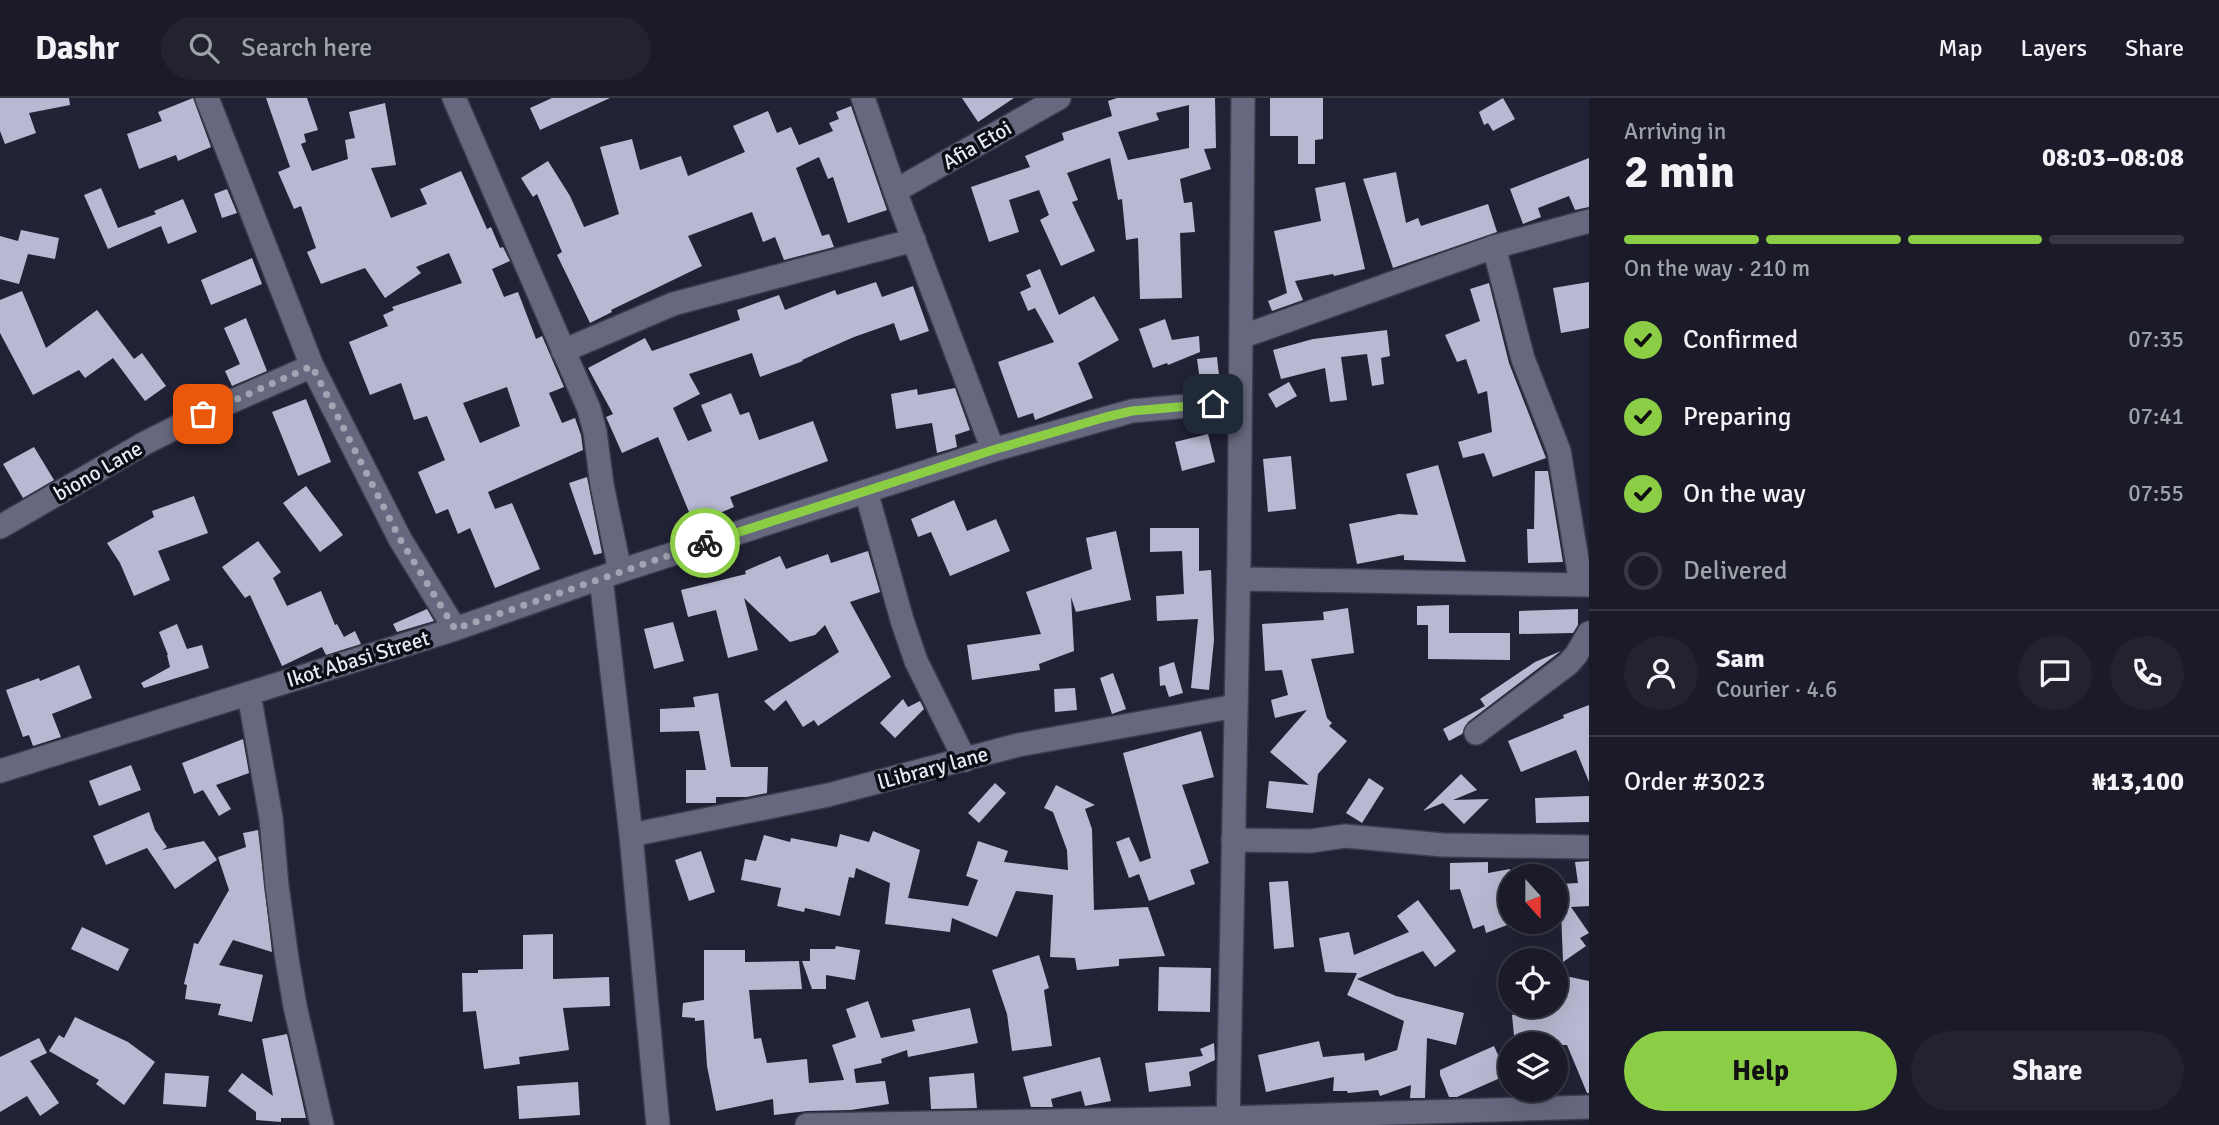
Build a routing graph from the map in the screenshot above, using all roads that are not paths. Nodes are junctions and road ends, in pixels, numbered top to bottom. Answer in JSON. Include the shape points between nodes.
{"nodes":[{"id":1,"x":207,"y":98,"type":"edge"},
{"id":2,"x":454,"y":98,"type":"edge"},
{"id":3,"x":863,"y":98,"type":"edge"},
{"id":4,"x":1059,"y":98,"type":"edge"},
{"id":5,"x":1243,"y":98,"type":"edge"},
{"id":6,"x":895,"y":191,"type":"junction"},
{"id":7,"x":1589,"y":221,"type":"edge"},
{"id":8,"x":914,"y":240,"type":"junction"},
{"id":9,"x":1494,"y":247,"type":"junction"},
{"id":10,"x":1241,"y":337,"type":"junction"},
{"id":11,"x":563,"y":351,"type":"junction"},
{"id":12,"x":312,"y":366,"type":"junction"},
{"id":13,"x":1240,"y":401,"type":"junction"},
{"id":14,"x":993,"y":450,"type":"junction"},
{"id":15,"x":866,"y":491,"type":"junction"},
{"id":16,"x":0,"y":527,"type":"edge"},
{"id":17,"x":610,"y":574,"type":"junction"},
{"id":18,"x":1239,"y":579,"type":"junction"},
{"id":19,"x":1585,"y":585,"type":"edge"},
{"id":20,"x":455,"y":629,"type":"junction"},
{"id":21,"x":1589,"y":632,"type":"edge"},
{"id":22,"x":249,"y":694,"type":"junction"},
{"id":23,"x":1236,"y":706,"type":"junction"},
{"id":24,"x":1476,"y":733,"type":"dead end"},
{"id":25,"x":965,"y":760,"type":"junction"},
{"id":26,"x":0,"y":771,"type":"edge"},
{"id":27,"x":631,"y":835,"type":"junction"},
{"id":28,"x":1233,"y":840,"type":"junction"},
{"id":29,"x":1589,"y":847,"type":"edge"},
{"id":30,"x":1589,"y":1107,"type":"edge"},
{"id":31,"x":1495,"y":1117,"type":"edge"},
{"id":32,"x":1228,"y":1122,"type":"edge"},
{"id":33,"x":322,"y":1125,"type":"edge"},
{"id":34,"x":658,"y":1125,"type":"edge"},
{"id":35,"x":807,"y":1125,"type":"edge"}],
"edges":[{"from":1,"to":12,"type":"street"},
{"from":2,"to":11,"type":"street"},
{"from":3,"to":6,"type":"street"},
{"from":4,"to":6,"type":"street","name":"Afia Etoi"},
{"from":5,"to":10,"type":"street"},
{"from":6,"to":8,"type":"street"},
{"from":7,"to":9,"type":"street"},
{"from":8,"to":11,"type":"street","via":[[673,304]]},
{"from":8,"to":14,"type":"street"},
{"from":9,"to":10,"type":"street"},
{"from":9,"to":19,"type":"street","via":[[1523,359],[1559,451]]},
{"from":10,"to":13,"type":"street"},
{"from":11,"to":17,"type":"street","via":[[595,432]]},
{"from":12,"to":16,"type":"street","name":"biono Lane","via":[[156,437]]},
{"from":12,"to":20,"type":"street","via":[[400,539]]},
{"from":13,"to":14,"type":"street","name":"Ikot Abasi Street","via":[[1132,411]]},
{"from":13,"to":18,"type":"street"},
{"from":14,"to":15,"type":"street","name":"Ikot Abasi Street"},
{"from":15,"to":17,"type":"street","name":"Ikot Abasi Street"},
{"from":15,"to":25,"type":"street","via":[[916,661]]},
{"from":17,"to":20,"type":"street","name":"Ikot Abasi Street"},
{"from":17,"to":27,"type":"street"},
{"from":18,"to":19,"type":"street"},
{"from":18,"to":23,"type":"street"},
{"from":20,"to":22,"type":"street","name":"Ikot Abasi Street"},
{"from":21,"to":24,"type":"street","via":[[1568,664]]},
{"from":22,"to":26,"type":"street","name":"Ikot Abasi Street"},
{"from":22,"to":33,"type":"street","via":[[271,818],[287,960]]},
{"from":23,"to":25,"type":"street","name":"lLibrary lane"},
{"from":23,"to":28,"type":"street"},
{"from":25,"to":27,"type":"street","name":"lLibrary lane","via":[[828,795]]},
{"from":27,"to":34,"type":"street"},
{"from":28,"to":29,"type":"street","via":[[1311,841],[1345,836],[1443,845]]},
{"from":28,"to":32,"type":"street"},
{"from":30,"to":31,"type":"street"},
{"from":31,"to":32,"type":"street"},
{"from":32,"to":35,"type":"street"}]}
